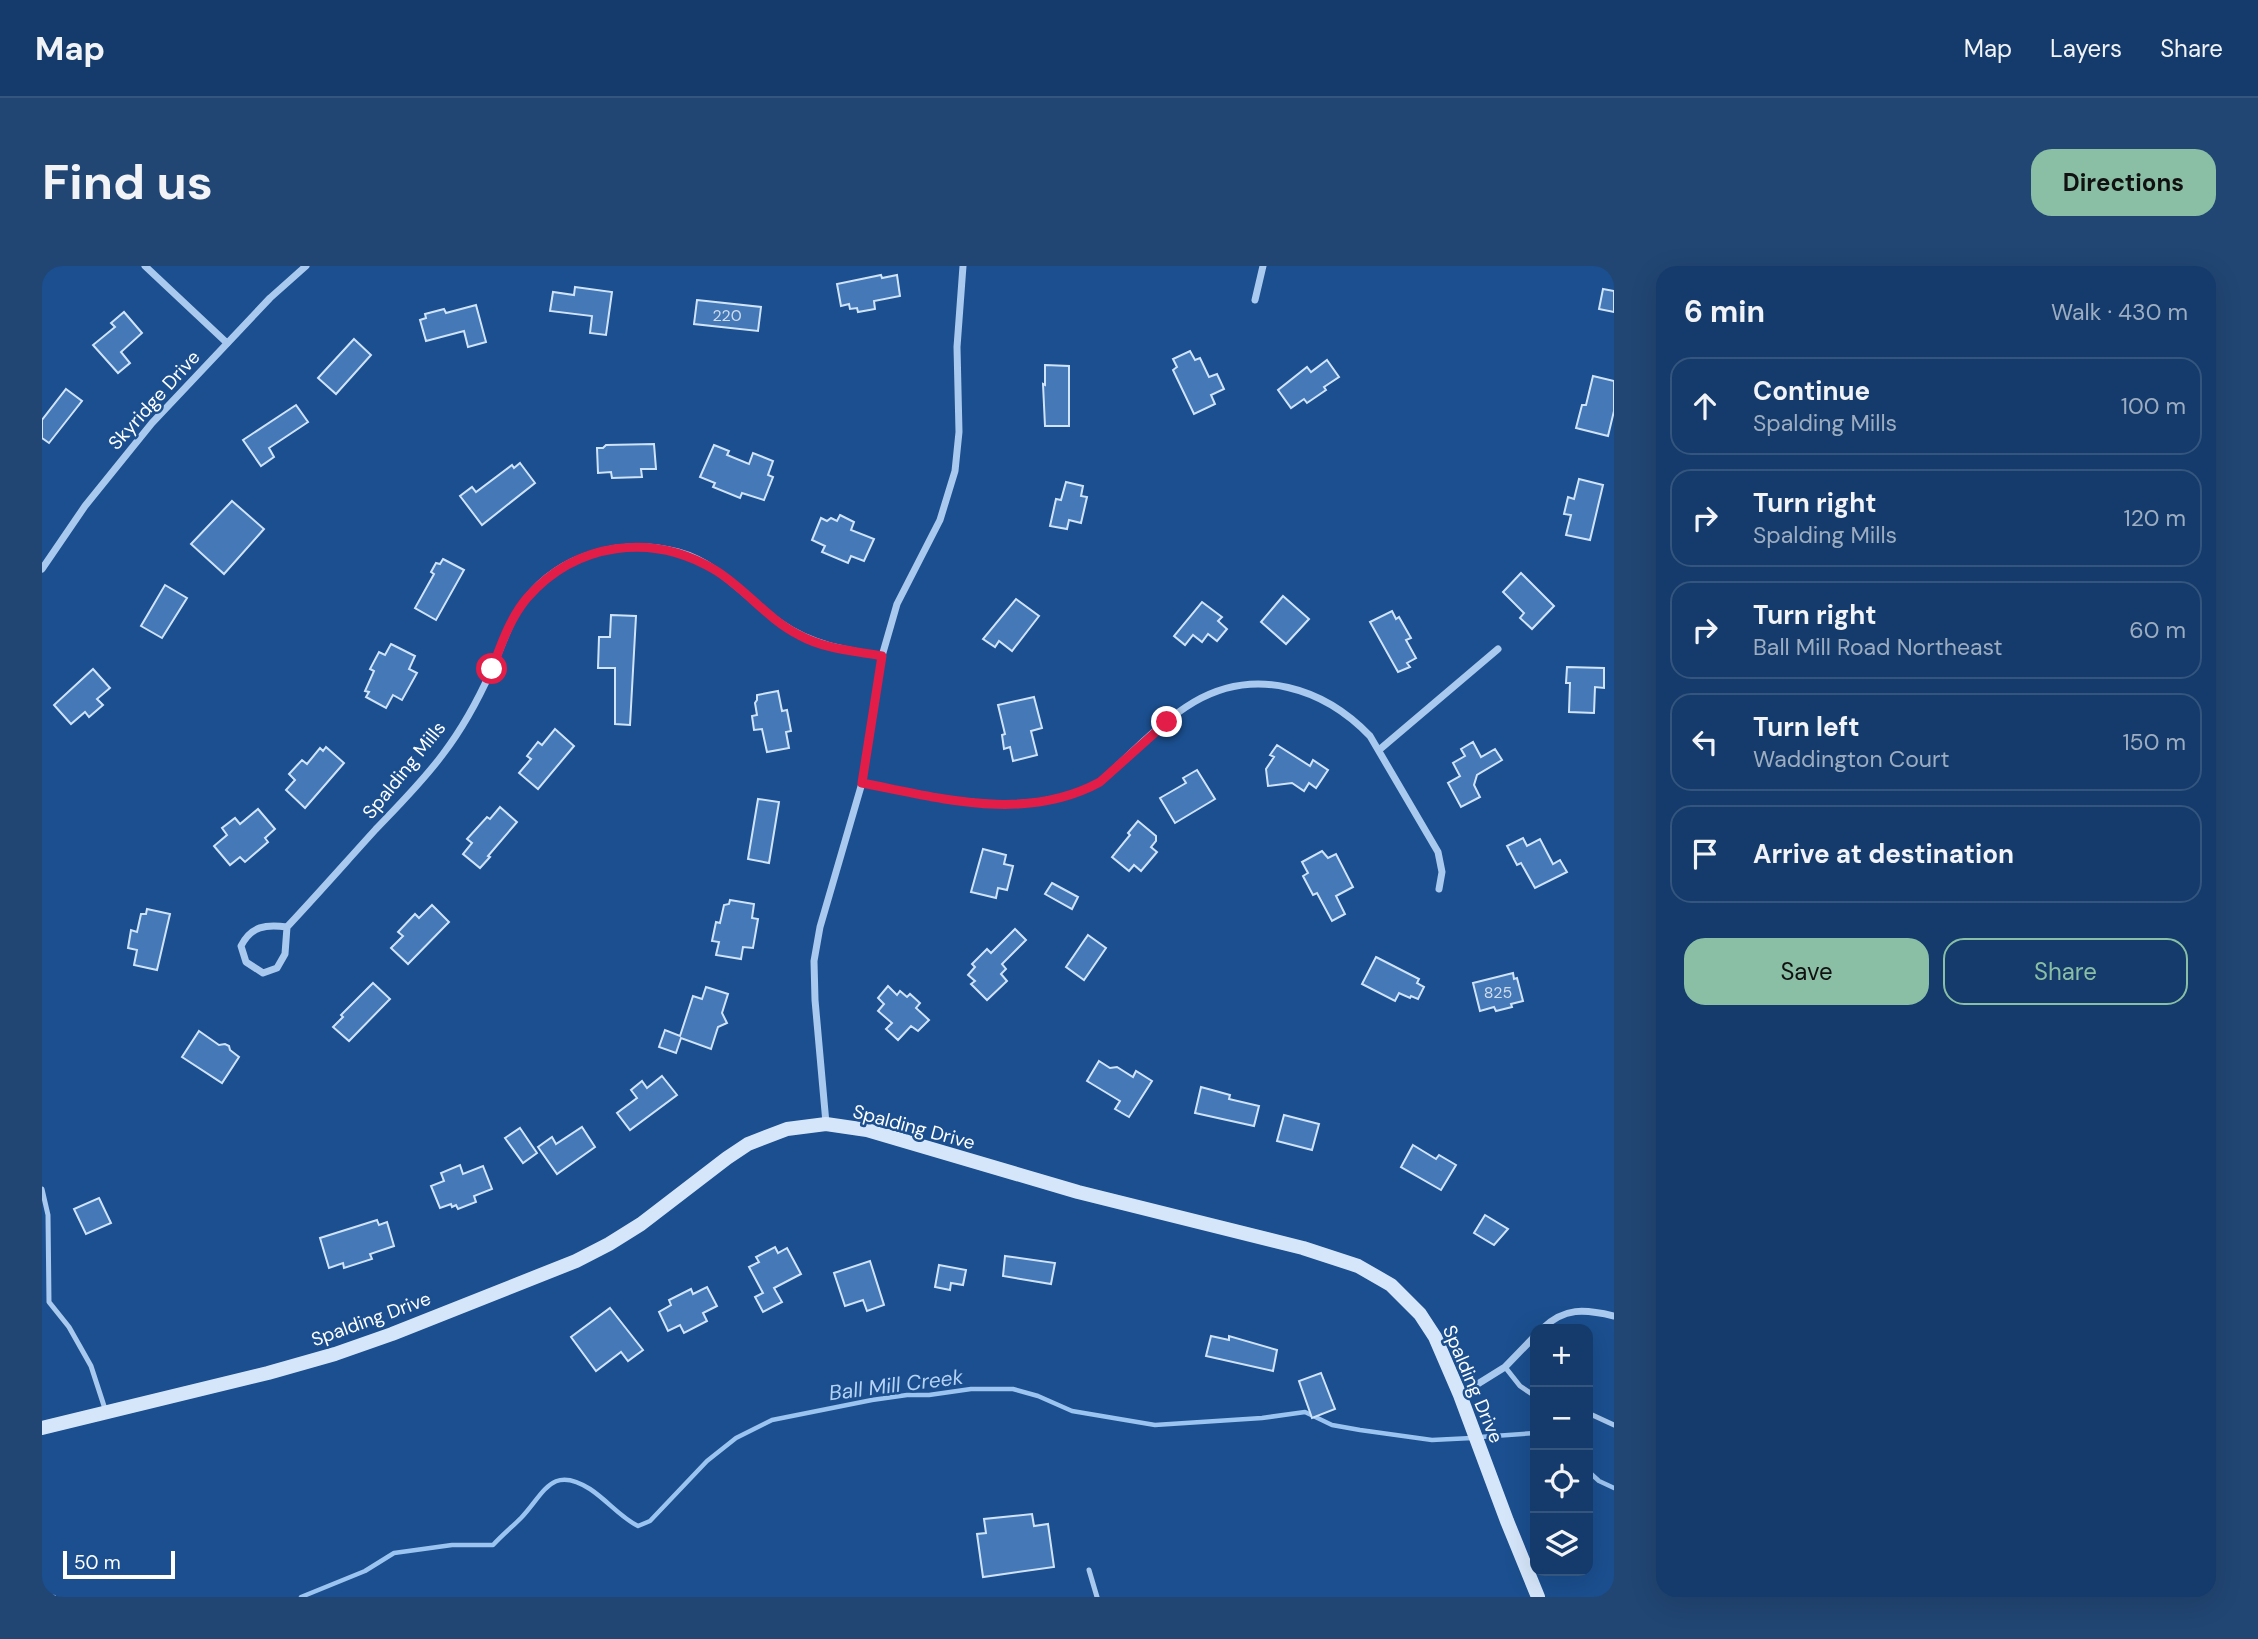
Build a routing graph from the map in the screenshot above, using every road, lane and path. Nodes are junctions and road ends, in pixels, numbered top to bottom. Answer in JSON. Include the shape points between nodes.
{"nodes":[{"id":1,"x":145,"y":266,"type":"edge"},
{"id":2,"x":306,"y":266,"type":"edge"},
{"id":3,"x":963,"y":266,"type":"edge"},
{"id":4,"x":1263,"y":266,"type":"edge"},
{"id":5,"x":1255,"y":300,"type":"dead end"},
{"id":6,"x":228,"y":343,"type":"junction"},
{"id":7,"x":42,"y":569,"type":"edge"},
{"id":8,"x":1498,"y":649,"type":"dead end"},
{"id":9,"x":882,"y":656,"type":"junction"},
{"id":10,"x":1379,"y":750,"type":"junction"},
{"id":11,"x":862,"y":783,"type":"junction"},
{"id":12,"x":1439,"y":889,"type":"dead end"},
{"id":13,"x":286,"y":927,"type":"junction"},
{"id":14,"x":826,"y":1124,"type":"junction"},
{"id":15,"x":42,"y":1189,"type":"edge"},
{"id":16,"x":1614,"y":1316,"type":"edge"},
{"id":17,"x":1548,"y":1324,"type":"edge"},
{"id":18,"x":1530,"y":1341,"type":"edge"},
{"id":19,"x":1506,"y":1367,"type":"junction"},
{"id":20,"x":1530,"y":1393,"type":"edge"},
{"id":21,"x":1460,"y":1395,"type":"junction"},
{"id":22,"x":106,"y":1412,"type":"junction"},
{"id":23,"x":1593,"y":1415,"type":"edge"},
{"id":24,"x":1614,"y":1425,"type":"edge"},
{"id":25,"x":42,"y":1428,"type":"edge"},
{"id":26,"x":1089,"y":1570,"type":"dead end"},
{"id":27,"x":1097,"y":1597,"type":"edge"},
{"id":28,"x":1538,"y":1597,"type":"edge"}],
"edges":[{"from":1,"to":6,"type":"street"},
{"from":2,"to":6,"type":"street","name":"Skyridge Drive"},
{"from":3,"to":9,"type":"street","via":[[955,471],[940,520],[897,604]]},
{"from":4,"to":5,"type":"street"},
{"from":6,"to":7,"type":"street","name":"Skyridge Drive","via":[[122,458]]},
{"from":8,"to":10,"type":"street"},
{"from":9,"to":11,"type":"street"},
{"from":9,"to":13,"type":"street","name":"Spalding Mills","via":[[832,648],[800,636],[718,571],[681,553],[630,546],[580,557],[550,575],[526,599],[509,626],[477,701],[444,752]]},
{"from":10,"to":11,"type":"street","via":[[1356,722],[1322,698],[1288,686],[1252,684],[1194,702],[1100,782],[1059,797],[1023,804],[979,804]]},
{"from":10,"to":12,"type":"street","via":[[1438,852]]},
{"from":11,"to":14,"type":"street","via":[[814,961]]},
{"from":13,"to":13,"type":"street","via":[[285,954],[277,968],[263,973],[246,962],[241,947],[246,936],[267,925]]},
{"from":14,"to":21,"type":"street","name":"Spalding Drive","via":[[867,1130],[1005,1173],[1359,1266],[1391,1286],[1420,1314]]},
{"from":14,"to":22,"type":"street","name":"Spalding Drive","via":[[788,1129],[748,1144],[641,1224],[574,1262],[335,1354]]},
{"from":15,"to":22,"type":"lane","via":[[48,1215],[49,1302],[91,1366]]},
{"from":16,"to":17,"type":"street","via":[[1577,1310]]},
{"from":18,"to":19,"type":"street"},
{"from":19,"to":20,"type":"lane"},
{"from":19,"to":21,"type":"street"},
{"from":21,"to":28,"type":"street","name":"Spalding Drive"},
{"from":22,"to":25,"type":"street","name":"Spalding Drive"},
{"from":23,"to":24,"type":"lane"},
{"from":26,"to":27,"type":"lane"}]}
